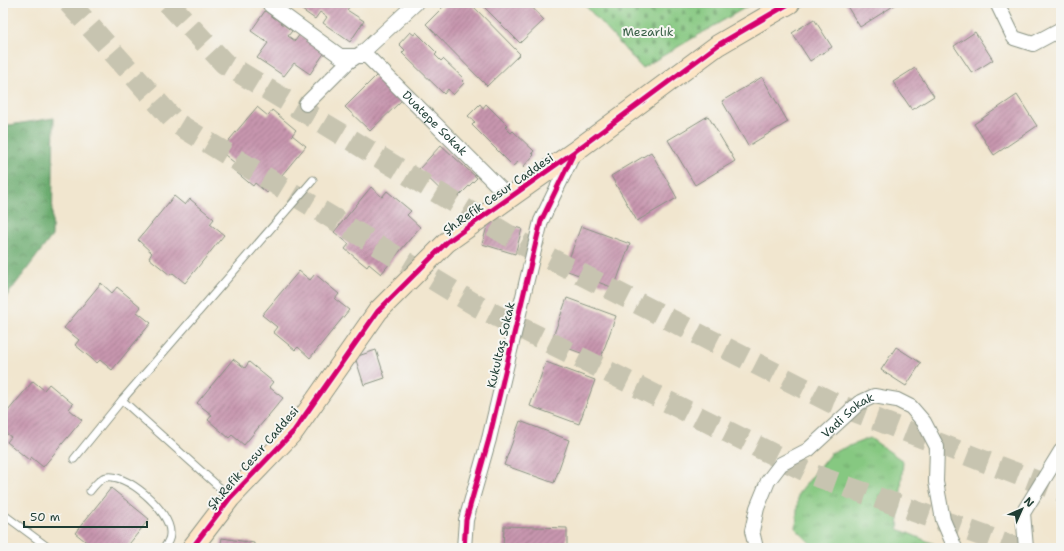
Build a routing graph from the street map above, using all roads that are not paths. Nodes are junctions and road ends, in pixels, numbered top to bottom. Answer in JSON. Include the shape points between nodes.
{"nodes":[{"id":1,"x":416,"y":3,"type":"edge"},
{"id":2,"x":790,"y":3,"type":"edge"},
{"id":3,"x":997,"y":3,"type":"edge"},
{"id":4,"x":270,"y":5,"type":"dead end"},
{"id":5,"x":1061,"y":29,"type":"edge"},
{"id":6,"x":356,"y":57,"type":"junction"},
{"id":7,"x":306,"y":104,"type":"dead end"},
{"id":8,"x":574,"y":152,"type":"junction"},
{"id":9,"x":313,"y":180,"type":"dead end"},
{"id":10,"x":510,"y":198,"type":"junction"},
{"id":11,"x":122,"y":400,"type":"junction"},
{"id":12,"x":1061,"y":451,"type":"edge"},
{"id":13,"x":74,"y":458,"type":"dead end"},
{"id":14,"x":90,"y":491,"type":"dead end"},
{"id":15,"x":230,"y":498,"type":"junction"},
{"id":16,"x":3,"y":511,"type":"edge"},
{"id":17,"x":6,"y":516,"type":"edge"},
{"id":18,"x":49,"y":548,"type":"edge"},
{"id":19,"x":164,"y":548,"type":"edge"},
{"id":20,"x":192,"y":548,"type":"edge"},
{"id":21,"x":464,"y":548,"type":"edge"},
{"id":22,"x":756,"y":548,"type":"edge"},
{"id":23,"x":955,"y":548,"type":"edge"},
{"id":24,"x":1026,"y":548,"type":"edge"}],
"edges":[{"from":1,"to":6,"type":"street"},
{"from":2,"to":8,"type":"street","name":"Şh.Refik Cesur Caddesi","via":[[718,44]]},
{"from":3,"to":5,"type":"street","via":[[1014,38],[1033,44]]},
{"from":4,"to":6,"type":"street","name":"Duatepe Sokak","via":[[340,56]]},
{"from":6,"to":7,"type":"street"},
{"from":6,"to":10,"type":"street","name":"Duatepe Sokak","via":[[367,56]]},
{"from":8,"to":10,"type":"street","name":"Şh.Refik Cesur Caddesi"},
{"from":8,"to":21,"type":"street","name":"Kukultaş Sokak","via":[[541,222],[490,439],[466,520]]},
{"from":9,"to":11,"type":"lane"},
{"from":10,"to":15,"type":"street","name":"Şh.Refik Cesur Caddesi","via":[[447,242],[378,311],[294,431]]},
{"from":11,"to":13,"type":"lane"},
{"from":11,"to":15,"type":"lane"},
{"from":12,"to":24,"type":"street","via":[[1023,513]]},
{"from":14,"to":19,"type":"lane","via":[[96,483],[113,476],[123,479],[148,498],[160,509],[167,522],[170,534]]},
{"from":15,"to":20,"type":"street","name":"Şh.Refik Cesur Caddesi"},
{"from":16,"to":17,"type":"lane"},
{"from":17,"to":18,"type":"lane"},
{"from":22,"to":23,"type":"street","name":"Vadi Sokak","via":[[752,531],[757,508],[768,481],[780,464],[808,450],[859,403],[874,396],[896,400],[911,407],[924,422],[937,446],[936,482],[943,520]]}]}
